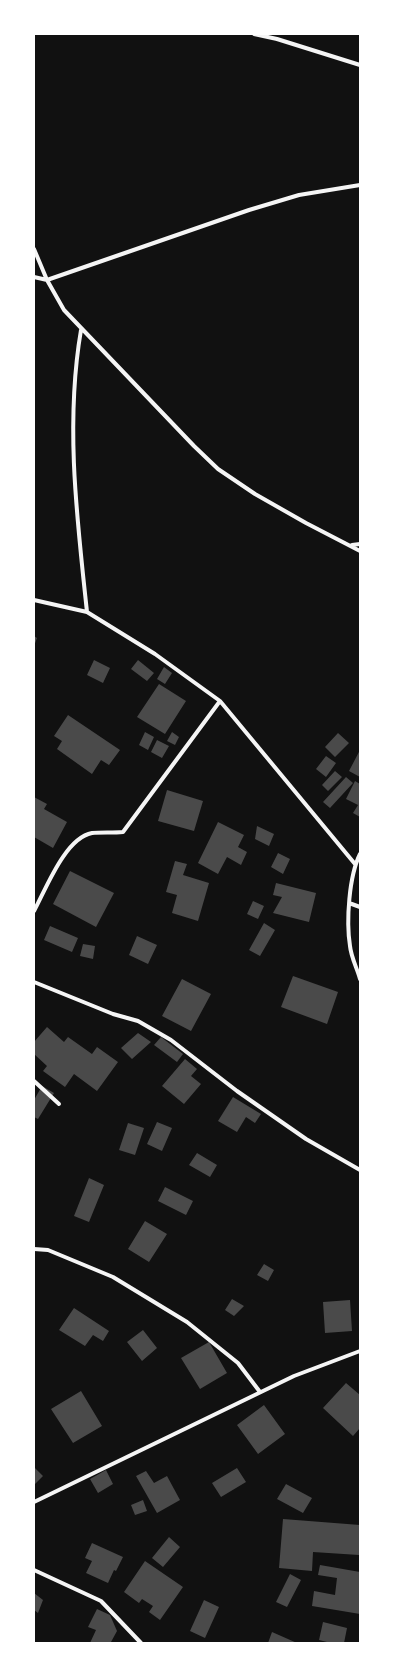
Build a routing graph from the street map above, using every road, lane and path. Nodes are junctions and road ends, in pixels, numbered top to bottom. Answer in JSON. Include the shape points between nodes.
{"nodes":[{"id":1,"x":254,"y":34,"type":"edge"},
{"id":2,"x":360,"y":65,"type":"edge"},
{"id":3,"x":360,"y":185,"type":"edge"},
{"id":4,"x":34,"y":249,"type":"edge"},
{"id":5,"x":34,"y":277,"type":"edge"},
{"id":6,"x":47,"y":280,"type":"junction"},
{"id":7,"x":81,"y":330,"type":"junction"},
{"id":8,"x":360,"y":544,"type":"edge"},
{"id":9,"x":352,"y":546,"type":"junction"},
{"id":10,"x":360,"y":551,"type":"edge"},
{"id":11,"x":34,"y":600,"type":"edge"},
{"id":12,"x":87,"y":612,"type":"junction"},
{"id":13,"x":220,"y":701,"type":"junction"},
{"id":14,"x":360,"y":854,"type":"edge"},
{"id":15,"x":355,"y":864,"type":"junction"},
{"id":16,"x":349,"y":903,"type":"junction"},
{"id":17,"x":360,"y":907,"type":"edge"},
{"id":18,"x":34,"y":911,"type":"edge"},
{"id":19,"x":360,"y":979,"type":"edge"},
{"id":20,"x":34,"y":982,"type":"edge"},
{"id":21,"x":34,"y":1081,"type":"edge"},
{"id":22,"x":59,"y":1104,"type":"dead end"},
{"id":23,"x":360,"y":1170,"type":"edge"},
{"id":24,"x":34,"y":1249,"type":"edge"},
{"id":25,"x":360,"y":1351,"type":"edge"},
{"id":26,"x":260,"y":1392,"type":"junction"},
{"id":27,"x":34,"y":1502,"type":"edge"},
{"id":28,"x":34,"y":1570,"type":"edge"},
{"id":29,"x":141,"y":1643,"type":"edge"}],
"edges":[{"from":1,"to":2,"type":"street"},
{"from":3,"to":6,"type":"street","via":[[299,195],[256,207]]},
{"from":4,"to":6,"type":"street"},
{"from":5,"to":6,"type":"street"},
{"from":6,"to":7,"type":"street","via":[[64,310]]},
{"from":7,"to":9,"type":"street","via":[[218,469],[255,494]]},
{"from":7,"to":12,"type":"street","via":[[75,364],[74,499]]},
{"from":8,"to":9,"type":"street"},
{"from":9,"to":10,"type":"street"},
{"from":11,"to":12,"type":"street"},
{"from":12,"to":13,"type":"street","via":[[155,654]]},
{"from":13,"to":15,"type":"street"},
{"from":13,"to":18,"type":"street","via":[[123,832],[90,834],[74,842],[61,860]]},
{"from":14,"to":15,"type":"street"},
{"from":15,"to":16,"type":"street"},
{"from":16,"to":17,"type":"street"},
{"from":16,"to":19,"type":"street","via":[[350,947]]},
{"from":20,"to":23,"type":"street","via":[[144,1024],[171,1040],[237,1091],[306,1139]]},
{"from":21,"to":22,"type":"street"},
{"from":24,"to":26,"type":"street","via":[[48,1250],[113,1277],[187,1322],[238,1364]]},
{"from":25,"to":26,"type":"street"},
{"from":26,"to":27,"type":"street"},
{"from":28,"to":29,"type":"street","via":[[101,1601]]}]}
